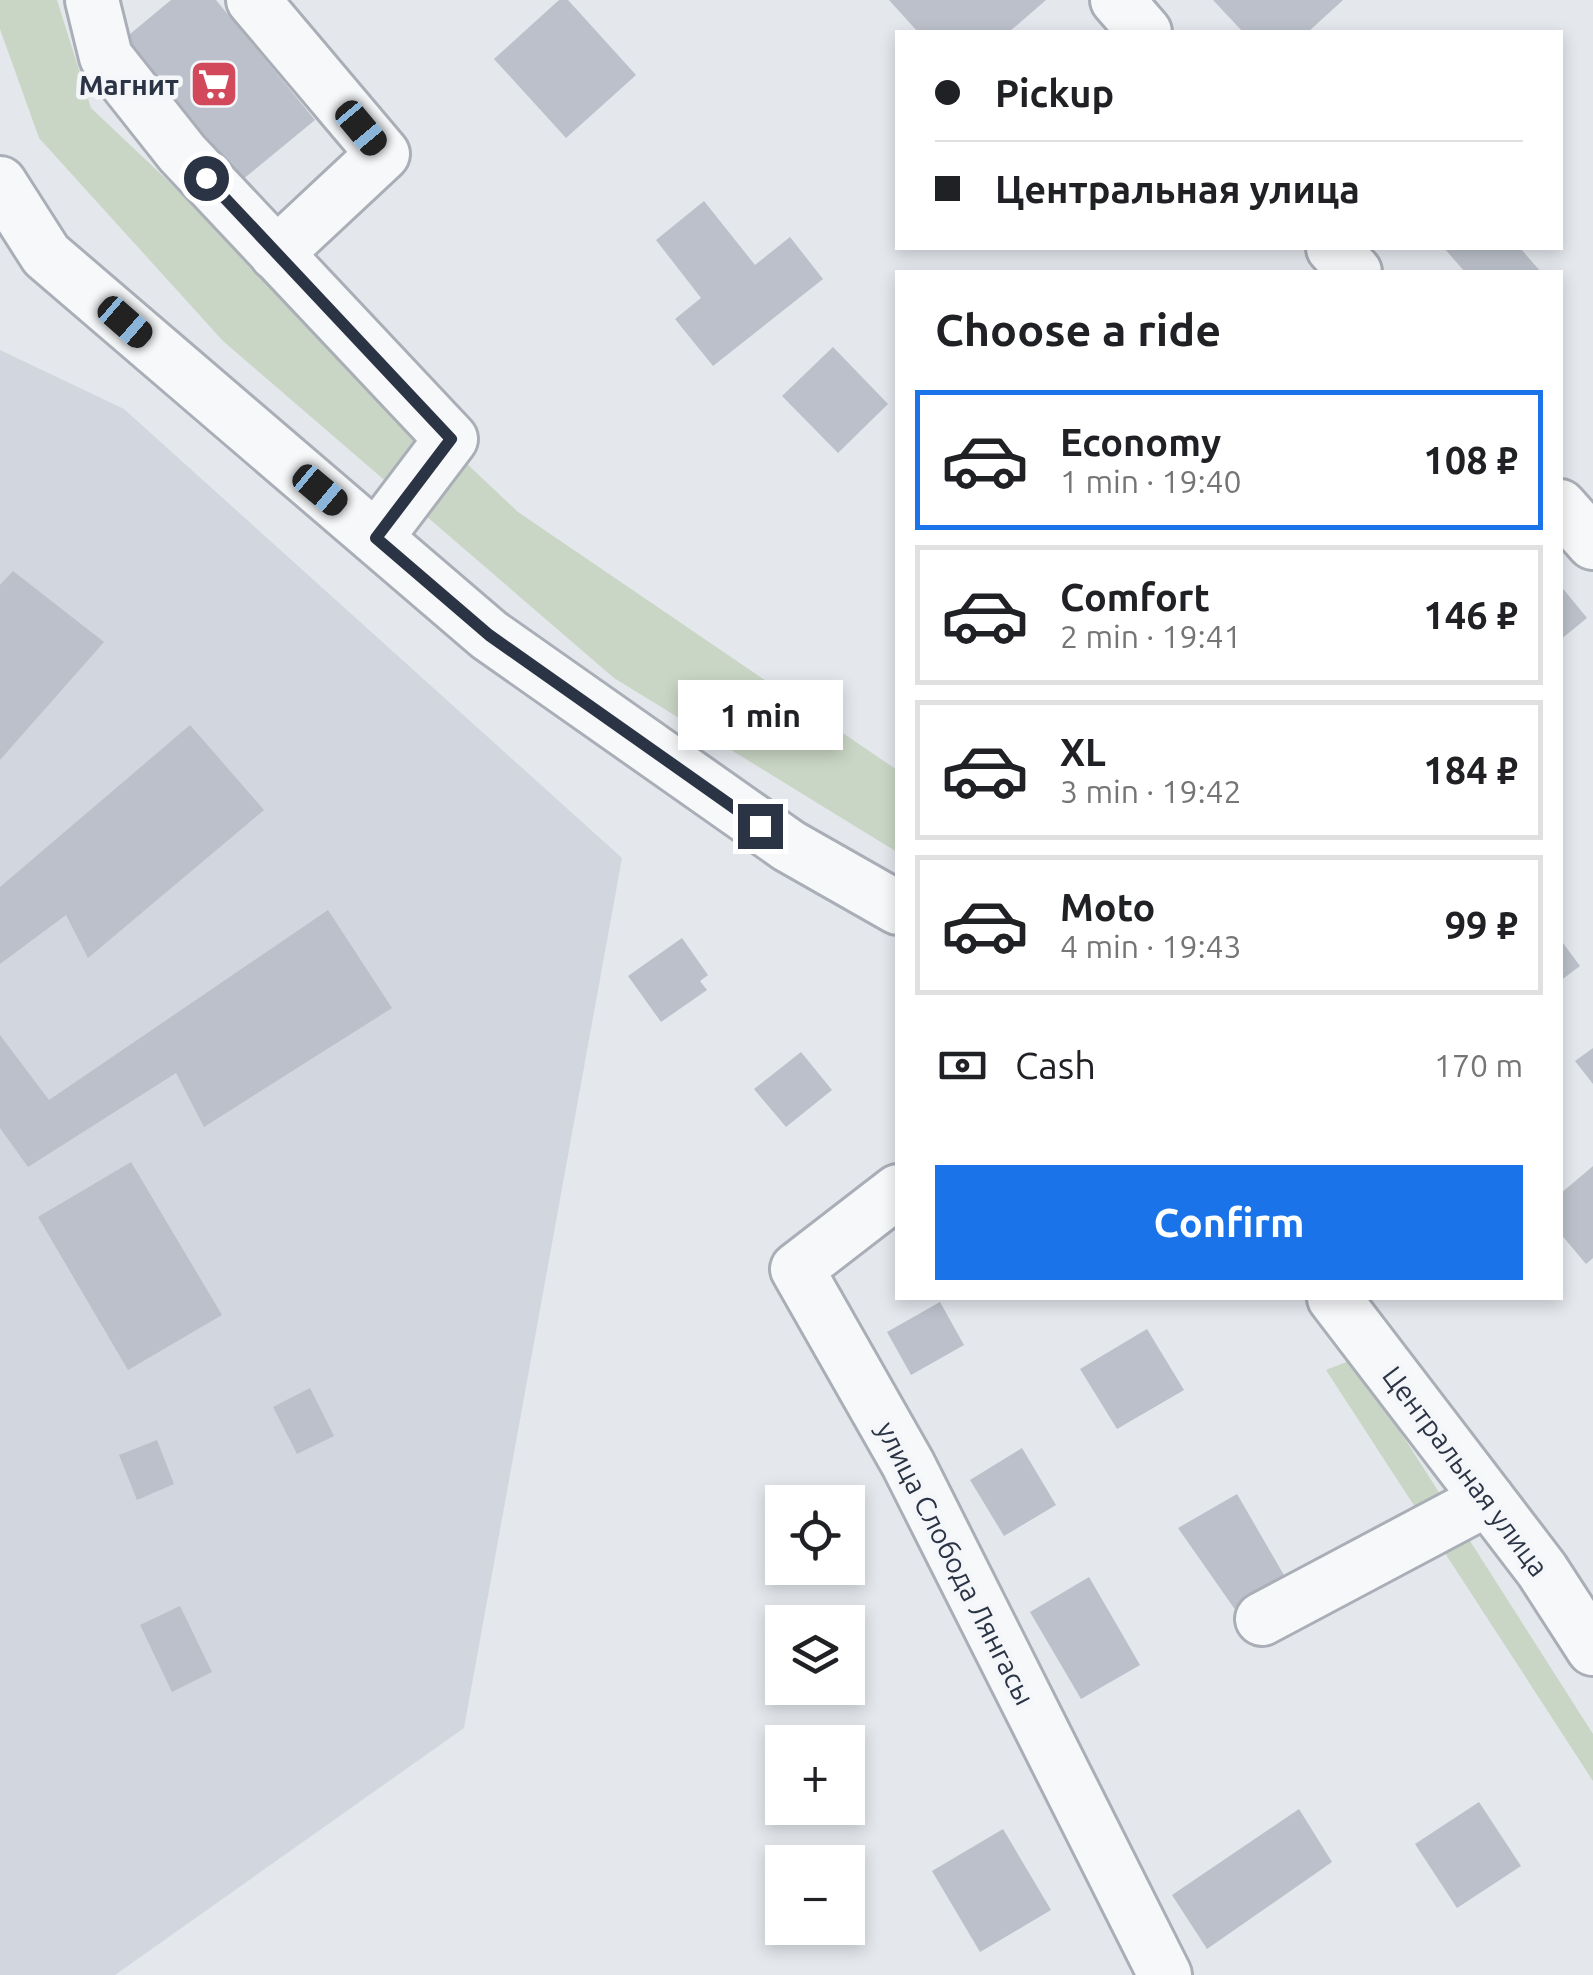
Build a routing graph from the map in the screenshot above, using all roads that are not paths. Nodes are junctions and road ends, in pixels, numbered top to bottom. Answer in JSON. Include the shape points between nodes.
{"nodes":[{"id":1,"x":92,"y":0,"type":"edge"},
{"id":2,"x":253,"y":0,"type":"edge"},
{"id":3,"x":1117,"y":0,"type":"edge"},
{"id":4,"x":1143,"y":30,"type":"edge"},
{"id":5,"x":0,"y":182,"type":"edge"},
{"id":6,"x":1335,"y":250,"type":"edge"},
{"id":7,"x":276,"y":254,"type":"junction"},
{"id":8,"x":1353,"y":270,"type":"edge"},
{"id":9,"x":1563,"y":509,"type":"edge"},
{"id":10,"x":376,"y":538,"type":"junction"},
{"id":11,"x":1593,"y":543,"type":"edge"},
{"id":12,"x":895,"y":906,"type":"edge"},
{"id":13,"x":895,"y":1194,"type":"edge"},
{"id":14,"x":1336,"y":1300,"type":"edge"},
{"id":15,"x":1488,"y":1499,"type":"junction"},
{"id":16,"x":1262,"y":1619,"type":"dead end"},
{"id":17,"x":1593,"y":1648,"type":"edge"},
{"id":18,"x":1165,"y":1975,"type":"edge"}],
"edges":[{"from":1,"to":7,"type":"street","via":[[106,57],[182,154]]},
{"from":2,"to":7,"type":"street","via":[[382,154]]},
{"from":3,"to":4,"type":"street"},
{"from":5,"to":10,"type":"street","via":[[46,254]]},
{"from":6,"to":8,"type":"street"},
{"from":7,"to":10,"type":"street","via":[[451,439]]},
{"from":9,"to":11,"type":"street"},
{"from":10,"to":12,"type":"street","via":[[489,635],[674,768],[788,846]]},
{"from":13,"to":18,"type":"street","name":"улица Слобода Лянгасы","via":[[797,1269],[908,1464]]},
{"from":14,"to":15,"type":"street","name":"Центральная улица"},
{"from":15,"to":16,"type":"street"},
{"from":15,"to":17,"type":"street","name":"Центральная улица"}]}
